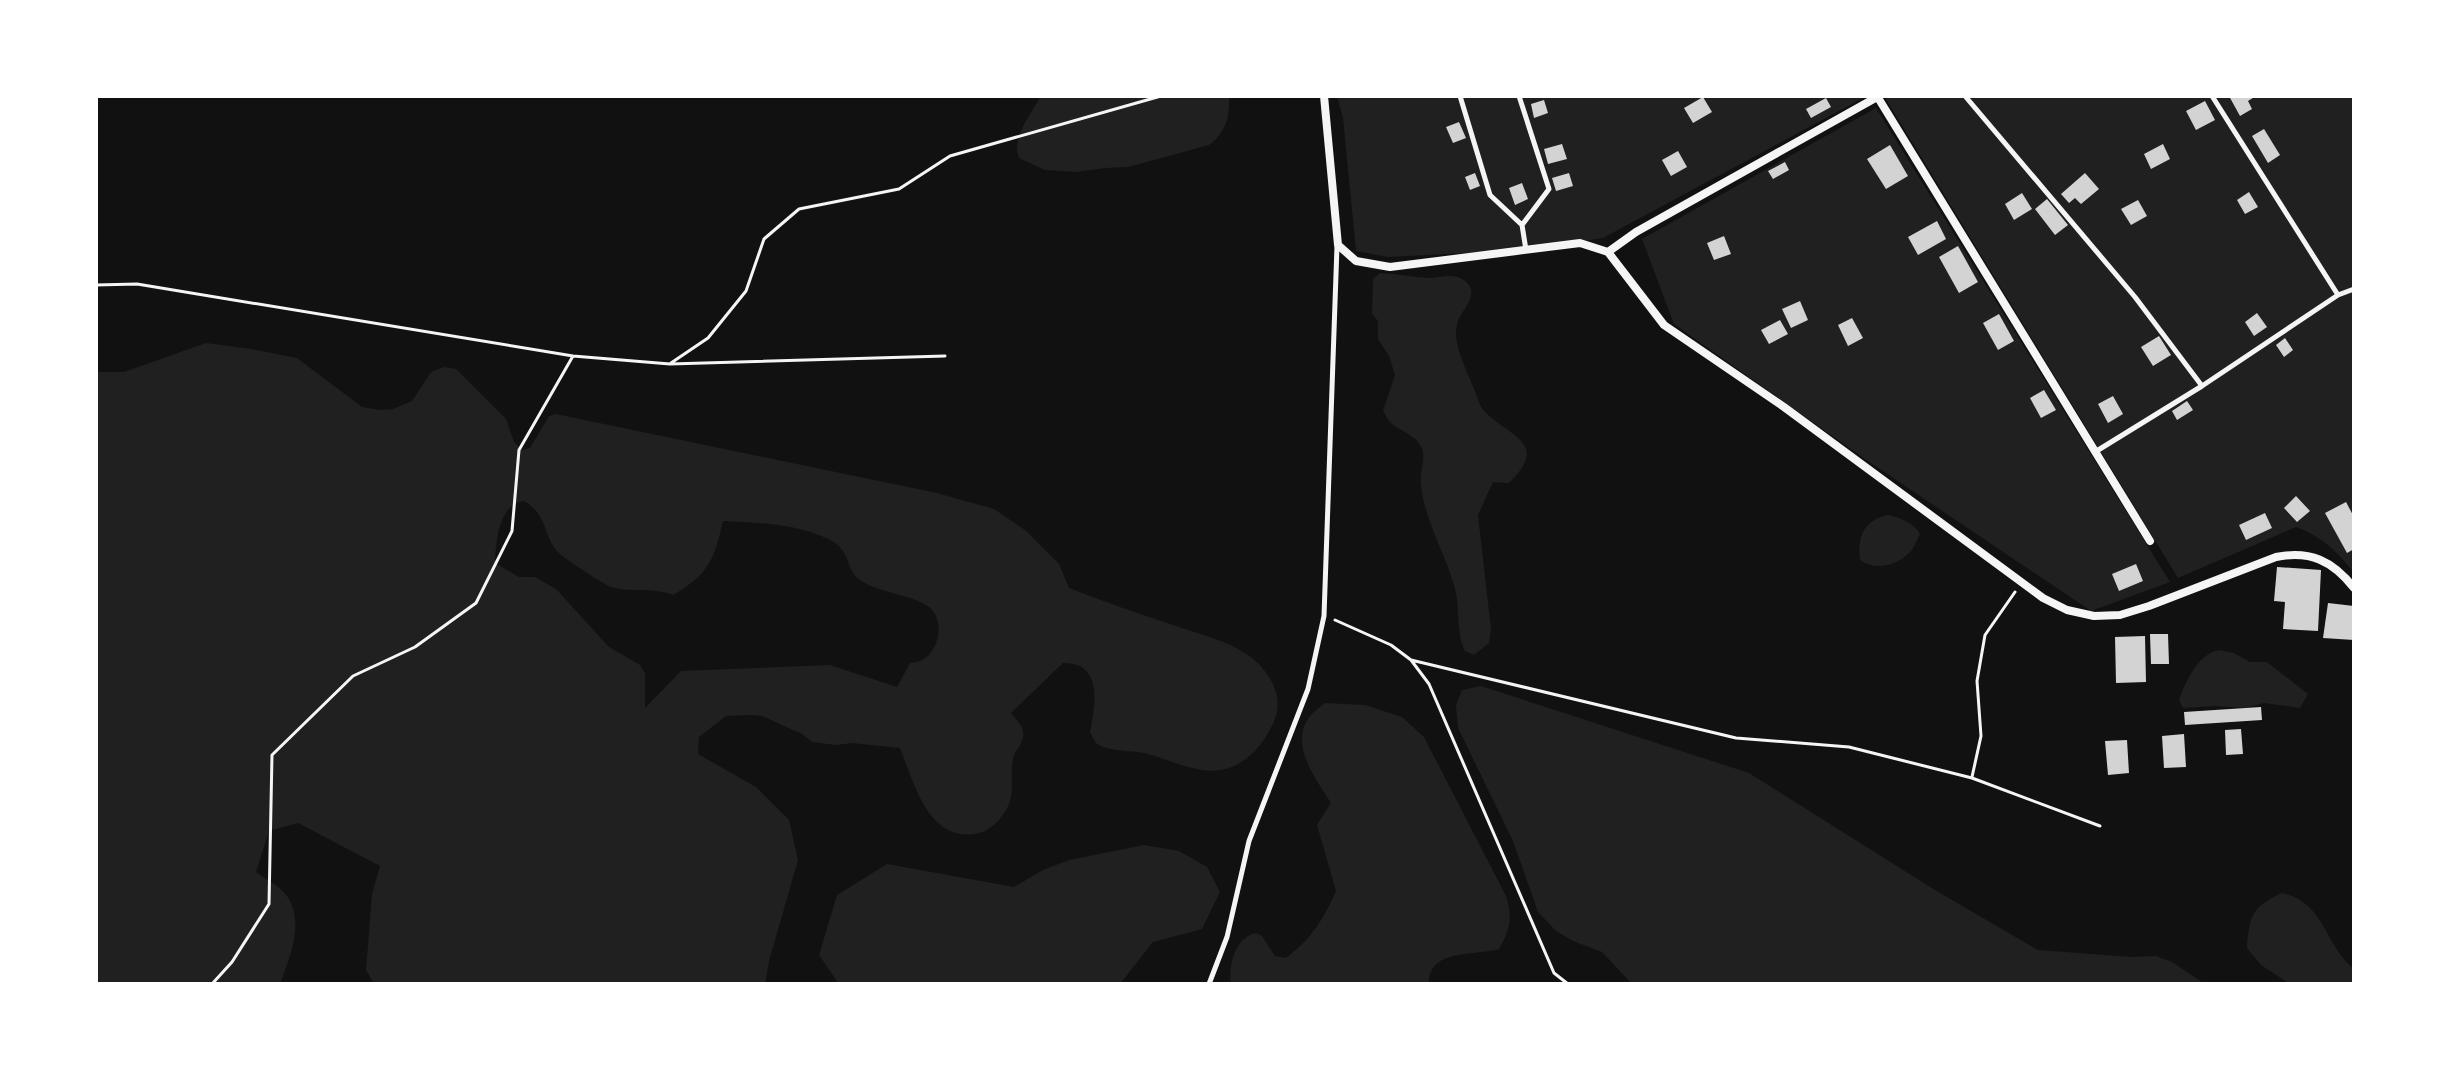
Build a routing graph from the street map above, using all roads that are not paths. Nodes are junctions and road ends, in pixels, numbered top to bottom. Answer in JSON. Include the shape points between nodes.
{"nodes":[{"id":1,"x":1324,"y":96,"type":"edge"},
{"id":2,"x":1460,"y":96,"type":"edge"},
{"id":3,"x":1519,"y":96,"type":"edge"},
{"id":4,"x":1878,"y":96,"type":"edge"},
{"id":5,"x":1965,"y":96,"type":"edge"},
{"id":6,"x":2212,"y":96,"type":"edge"},
{"id":7,"x":1522,"y":225,"type":"junction"},
{"id":8,"x":1338,"y":245,"type":"junction"},
{"id":9,"x":1526,"y":250,"type":"junction"},
{"id":10,"x":1608,"y":252,"type":"junction"},
{"id":11,"x":2354,"y":289,"type":"edge"},
{"id":12,"x":2338,"y":295,"type":"junction"},
{"id":13,"x":2202,"y":386,"type":"junction"},
{"id":14,"x":2095,"y":452,"type":"junction"},
{"id":15,"x":2150,"y":541,"type":"dead end"},
{"id":16,"x":2354,"y":588,"type":"edge"},
{"id":17,"x":1209,"y":984,"type":"edge"}],
"edges":[{"from":1,"to":8,"type":"street"},
{"from":2,"to":7,"type":"lane","via":[[1490,195]]},
{"from":3,"to":7,"type":"lane","via":[[1549,189]]},
{"from":4,"to":10,"type":"street"},
{"from":4,"to":14,"type":"street"},
{"from":5,"to":13,"type":"lane","via":[[2135,297]]},
{"from":6,"to":12,"type":"lane"},
{"from":7,"to":9,"type":"lane"},
{"from":8,"to":9,"type":"street","via":[[1356,261],[1390,267]]},
{"from":8,"to":17,"type":"lane","via":[[1324,616],[1308,689],[1249,841],[1227,937]]},
{"from":9,"to":10,"type":"street","via":[[1580,243]]},
{"from":10,"to":16,"type":"street","via":[[1664,325],[2043,598],[2067,610],[2120,615],[2292,554],[2327,561]]},
{"from":11,"to":12,"type":"lane"},
{"from":12,"to":13,"type":"lane"},
{"from":13,"to":14,"type":"lane"},
{"from":14,"to":15,"type":"street"}]}
